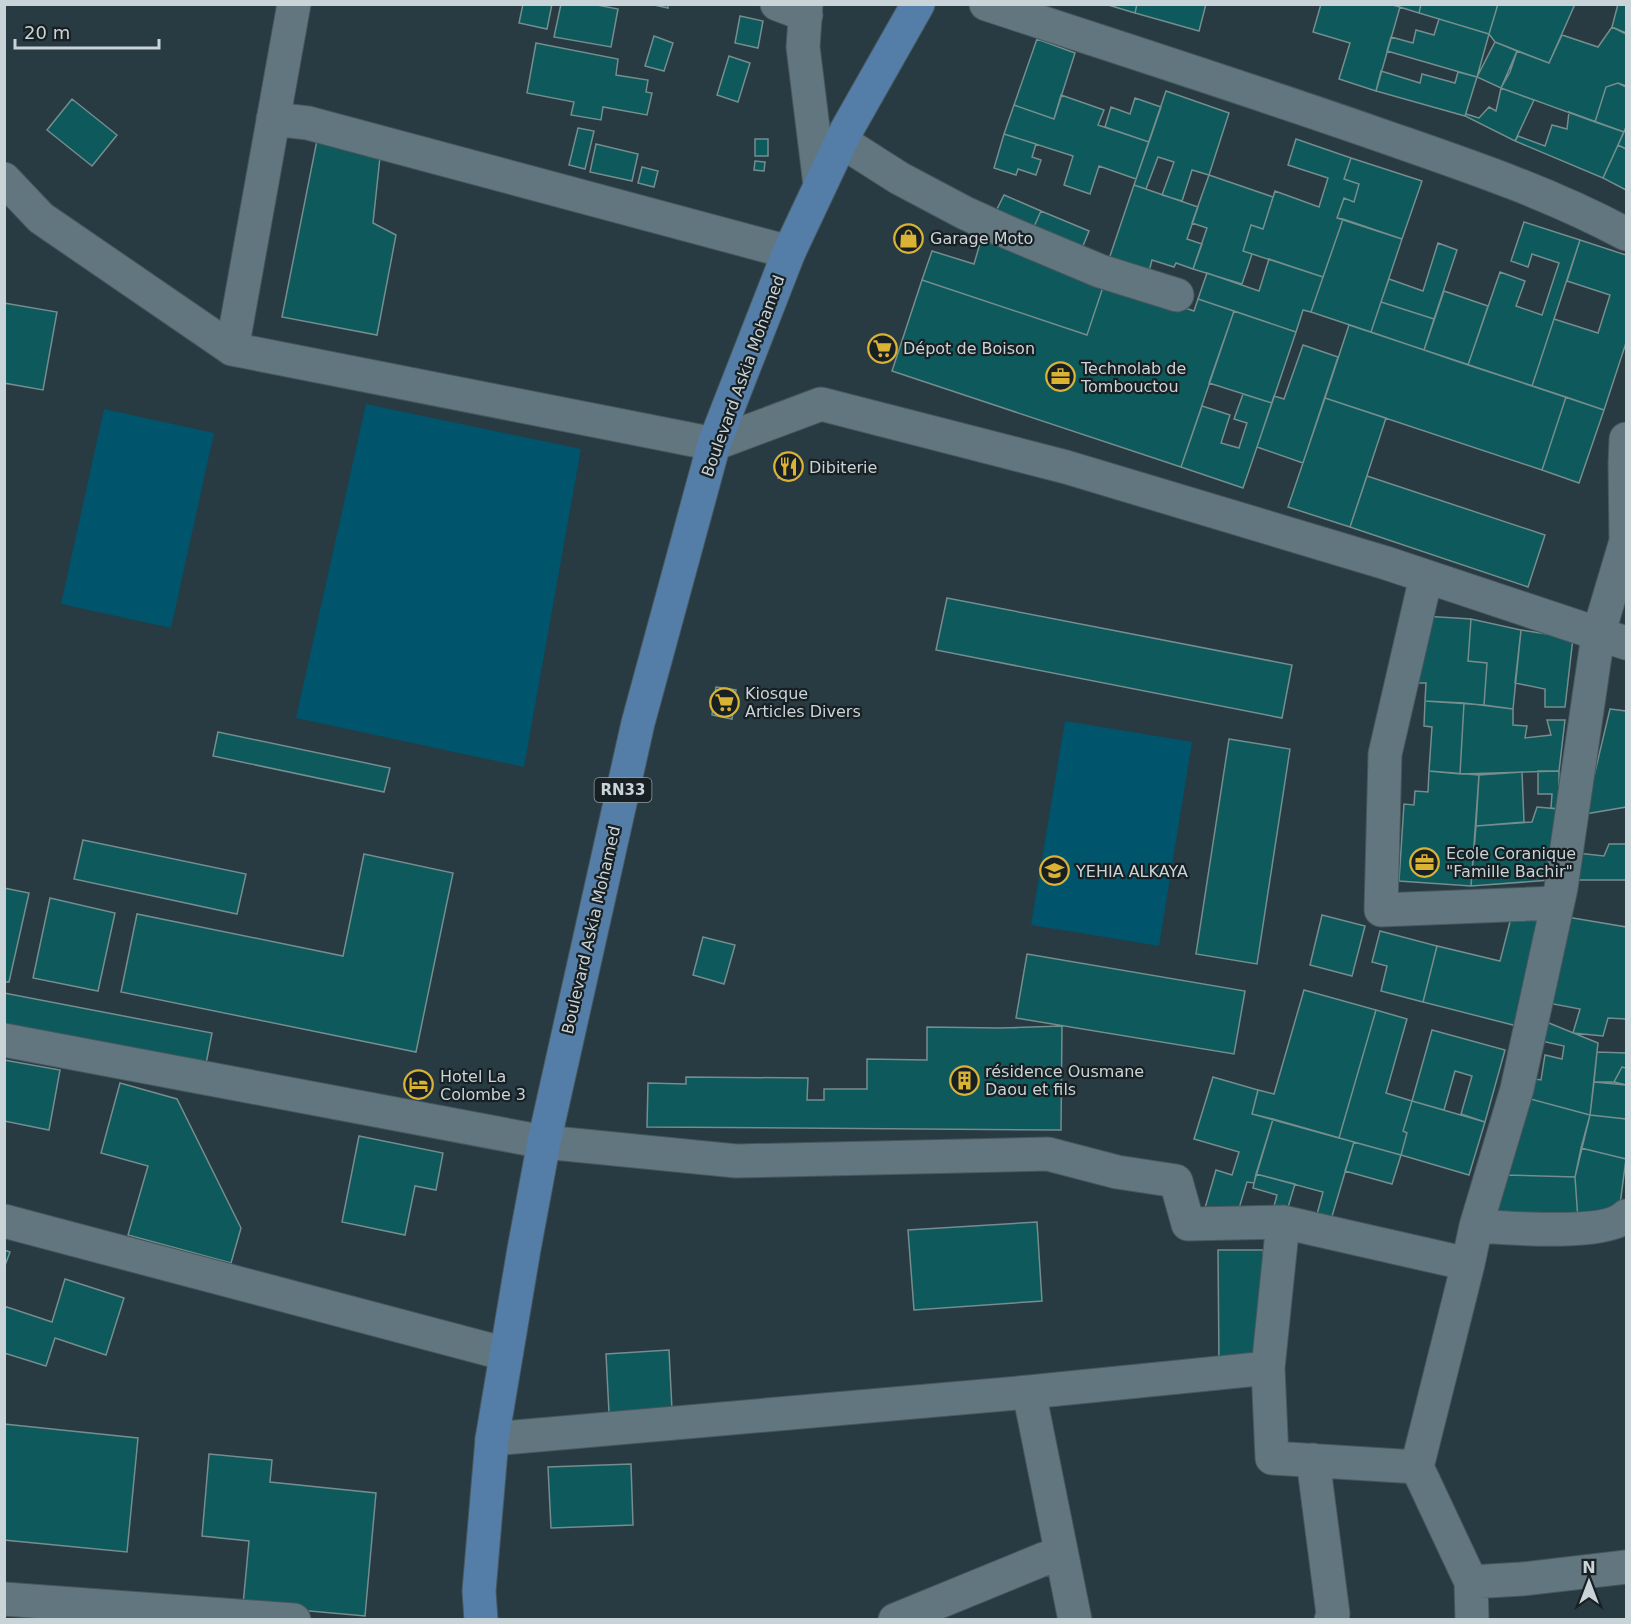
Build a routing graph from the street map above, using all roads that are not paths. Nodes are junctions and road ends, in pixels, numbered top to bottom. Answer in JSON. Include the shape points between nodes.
{"nodes":[{"id":1,"x":294,"y":4,"type":"edge"},
{"id":2,"x":918,"y":4,"type":"edge"},
{"id":3,"x":986,"y":4,"type":"edge"},
{"id":4,"x":796,"y":8,"type":"edge"},
{"id":5,"x":273,"y":119,"type":"junction"},
{"id":6,"x":841,"y":141,"type":"junction"},
{"id":7,"x":4,"y":179,"type":"edge"},
{"id":8,"x":820,"y":185,"type":"junction"},
{"id":9,"x":1626,"y":234,"type":"edge"},
{"id":10,"x":789,"y":252,"type":"junction"},
{"id":11,"x":1177,"y":295,"type":"dead end"},
{"id":12,"x":232,"y":349,"type":"junction"},
{"id":13,"x":1626,"y":439,"type":"edge"},
{"id":14,"x":714,"y":444,"type":"junction"},
{"id":15,"x":1426,"y":577,"type":"junction"},
{"id":16,"x":1612,"y":639,"type":"edge"},
{"id":17,"x":1557,"y":903,"type":"junction"},
{"id":18,"x":4,"y":1040,"type":"edge"},
{"id":19,"x":544,"y":1142,"type":"junction"},
{"id":20,"x":4,"y":1221,"type":"edge"},
{"id":21,"x":1283,"y":1222,"type":"junction"},
{"id":22,"x":1476,"y":1226,"type":"junction"},
{"id":23,"x":1625,"y":1226,"type":"edge"},
{"id":24,"x":1468,"y":1264,"type":"junction"},
{"id":25,"x":506,"y":1354,"type":"junction"},
{"id":26,"x":1268,"y":1368,"type":"junction"},
{"id":27,"x":1029,"y":1392,"type":"junction"},
{"id":28,"x":492,"y":1439,"type":"junction"},
{"id":29,"x":1313,"y":1460,"type":"junction"},
{"id":30,"x":1417,"y":1467,"type":"junction"},
{"id":31,"x":1062,"y":1552,"type":"junction"},
{"id":32,"x":1626,"y":1567,"type":"edge"},
{"id":33,"x":1472,"y":1582,"type":"junction"},
{"id":34,"x":4,"y":1599,"type":"edge"},
{"id":35,"x":294,"y":1620,"type":"edge"},
{"id":36,"x":481,"y":1620,"type":"edge"},
{"id":37,"x":895,"y":1620,"type":"edge"},
{"id":38,"x":1075,"y":1620,"type":"edge"},
{"id":39,"x":1331,"y":1620,"type":"edge"},
{"id":40,"x":1472,"y":1620,"type":"edge"}],
"edges":[{"from":1,"to":5,"type":"street"},
{"from":2,"to":6,"type":"main road","name":"Boulevard Askia Mohamed","number":"RN33"},
{"from":3,"to":9,"type":"street","via":[[1495,175]]},
{"from":4,"to":8,"type":"street"},
{"from":5,"to":10,"type":"street","via":[[308,123]]},
{"from":5,"to":12,"type":"street"},
{"from":6,"to":8,"type":"main road","name":"Boulevard Askia Mohamed","number":"RN33"},
{"from":6,"to":11,"type":"street","via":[[899,178],[996,227],[1100,271]]},
{"from":7,"to":12,"type":"street","via":[[41,218]]},
{"from":8,"to":10,"type":"main road","name":"Boulevard Askia Mohamed","number":"RN33"},
{"from":10,"to":14,"type":"main road","name":"Boulevard Askia Mohamed","number":"RN33"},
{"from":12,"to":14,"type":"street"},
{"from":13,"to":16,"type":"street","via":[[1626,541]]},
{"from":14,"to":15,"type":"street","via":[[821,404],[1066,466]]},
{"from":14,"to":19,"type":"main road","name":"Boulevard Askia Mohamed","number":"RN33","via":[[638,723]]},
{"from":15,"to":16,"type":"street"},
{"from":15,"to":17,"type":"street","via":[[1385,754],[1380,910]]},
{"from":16,"to":17,"type":"street"},
{"from":17,"to":22,"type":"street","via":[[1517,1089]]},
{"from":18,"to":19,"type":"street"},
{"from":19,"to":21,"type":"street","via":[[735,1161],[1048,1154],[1117,1172],[1176,1181],[1188,1224]]},
{"from":19,"to":25,"type":"main road","name":"Boulevard Askia Mohamed","number":"RN33"},
{"from":20,"to":25,"type":"street"},
{"from":21,"to":24,"type":"street"},
{"from":21,"to":26,"type":"street"},
{"from":22,"to":23,"type":"street"},
{"from":22,"to":24,"type":"street"},
{"from":24,"to":30,"type":"street"},
{"from":25,"to":28,"type":"main road","name":"Boulevard Askia Mohamed","number":"RN33"},
{"from":26,"to":27,"type":"street"},
{"from":26,"to":29,"type":"street","via":[[1272,1458]]},
{"from":27,"to":28,"type":"street"},
{"from":27,"to":31,"type":"street"},
{"from":28,"to":36,"type":"main road","name":"Boulevard Askia Mohamed","number":"RN33","via":[[479,1591]]},
{"from":29,"to":30,"type":"street"},
{"from":29,"to":39,"type":"street"},
{"from":30,"to":33,"type":"street"},
{"from":31,"to":37,"type":"street"},
{"from":31,"to":38,"type":"street"},
{"from":32,"to":33,"type":"street"},
{"from":33,"to":40,"type":"street"},
{"from":34,"to":35,"type":"street"}]}
